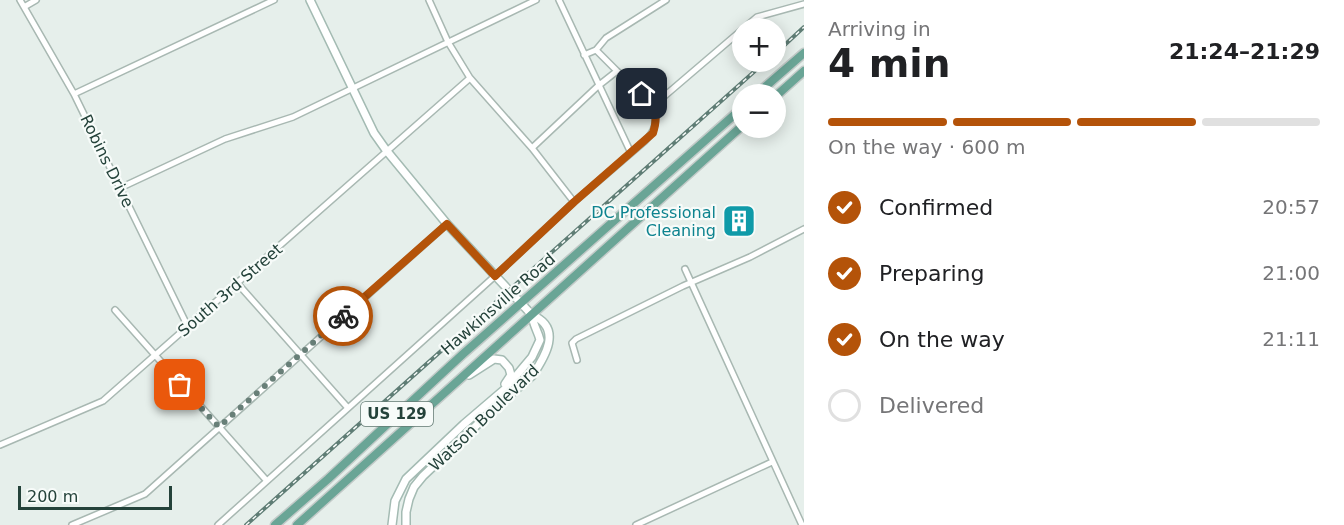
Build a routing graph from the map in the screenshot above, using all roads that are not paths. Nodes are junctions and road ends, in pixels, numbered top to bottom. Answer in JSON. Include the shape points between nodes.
{"nodes":[{"id":1,"x":20,"y":0,"type":"edge"},
{"id":2,"x":36,"y":0,"type":"edge"},
{"id":3,"x":274,"y":0,"type":"edge"},
{"id":4,"x":310,"y":0,"type":"edge"},
{"id":5,"x":429,"y":0,"type":"edge"},
{"id":6,"x":536,"y":0,"type":"edge"},
{"id":7,"x":559,"y":0,"type":"edge"},
{"id":8,"x":666,"y":0,"type":"edge"},
{"id":9,"x":804,"y":4,"type":"edge"},
{"id":10,"x":24,"y":7,"type":"junction"},
{"id":11,"x":448,"y":42,"type":"junction"},
{"id":12,"x":596,"y":50,"type":"junction"},
{"id":13,"x":804,"y":52,"type":"edge"},
{"id":14,"x":584,"y":55,"type":"junction"},
{"id":15,"x":616,"y":71,"type":"junction"},
{"id":16,"x":804,"y":71,"type":"edge"},
{"id":17,"x":470,"y":78,"type":"junction"},
{"id":18,"x":768,"y":84,"type":"edge"},
{"id":19,"x":598,"y":86,"type":"junction"},
{"id":20,"x":352,"y":87,"type":"junction"},
{"id":21,"x":786,"y":87,"type":"edge"},
{"id":22,"x":74,"y":94,"type":"junction"},
{"id":23,"x":654,"y":105,"type":"junction"},
{"id":24,"x":732,"y":117,"type":"edge"},
{"id":25,"x":732,"y":135,"type":"edge"},
{"id":26,"x":532,"y":148,"type":"junction"},
{"id":27,"x":386,"y":150,"type":"junction"},
{"id":28,"x":631,"y":153,"type":"junction"},
{"id":29,"x":120,"y":188,"type":"junction"},
{"id":30,"x":574,"y":202,"type":"junction"},
{"id":31,"x":447,"y":224,"type":"junction"},
{"id":32,"x":804,"y":229,"type":"edge"},
{"id":33,"x":685,"y":269,"type":"dead end"},
{"id":34,"x":495,"y":276,"type":"junction"},
{"id":35,"x":692,"y":283,"type":"junction"},
{"id":36,"x":238,"y":284,"type":"junction"},
{"id":37,"x":521,"y":304,"type":"junction"},
{"id":38,"x":115,"y":310,"type":"dead end"},
{"id":39,"x":532,"y":315,"type":"junction"},
{"id":40,"x":188,"y":327,"type":"junction"},
{"id":41,"x":300,"y":354,"type":"junction"},
{"id":42,"x":154,"y":357,"type":"junction"},
{"id":43,"x":577,"y":360,"type":"dead end"},
{"id":44,"x":449,"y":390,"type":"junction"},
{"id":45,"x":492,"y":400,"type":"junction"},
{"id":46,"x":348,"y":408,"type":"junction"},
{"id":47,"x":219,"y":427,"type":"junction"},
{"id":48,"x":0,"y":445,"type":"edge"},
{"id":49,"x":772,"y":462,"type":"junction"},
{"id":50,"x":267,"y":481,"type":"junction"},
{"id":51,"x":72,"y":525,"type":"edge"},
{"id":52,"x":218,"y":525,"type":"edge"},
{"id":53,"x":275,"y":525,"type":"edge"},
{"id":54,"x":297,"y":525,"type":"edge"},
{"id":55,"x":392,"y":525,"type":"edge"},
{"id":56,"x":406,"y":525,"type":"edge"},
{"id":57,"x":636,"y":525,"type":"edge"},
{"id":58,"x":802,"y":525,"type":"edge"}],
"edges":[{"from":1,"to":10,"type":"street","name":"Robins Drive"},
{"from":2,"to":10,"type":"street"},
{"from":3,"to":22,"type":"street"},
{"from":4,"to":20,"type":"street","name":"Watson Boulevard"},
{"from":5,"to":11,"type":"street"},
{"from":6,"to":11,"type":"street"},
{"from":7,"to":14,"type":"street"},
{"from":8,"to":12,"type":"street","via":[[606,38]]},
{"from":9,"to":23,"type":"street","via":[[757,17]]},
{"from":10,"to":22,"type":"street","name":"Robins Drive"},
{"from":11,"to":17,"type":"street"},
{"from":11,"to":20,"type":"street"},
{"from":12,"to":14,"type":"street"},
{"from":12,"to":15,"type":"street"},
{"from":13,"to":18,"type":"main road"},
{"from":14,"to":19,"type":"street"},
{"from":15,"to":19,"type":"street"},
{"from":15,"to":23,"type":"street"},
{"from":16,"to":21,"type":"main road"},
{"from":17,"to":26,"type":"street"},
{"from":17,"to":27,"type":"street","name":"South 3rd Street"},
{"from":19,"to":26,"type":"street"},
{"from":19,"to":28,"type":"street"},
{"from":20,"to":27,"type":"street","name":"Watson Boulevard"},
{"from":20,"to":29,"type":"street","via":[[293,117],[225,139]]},
{"from":22,"to":29,"type":"street","name":"Robins Drive"},
{"from":23,"to":28,"type":"street","via":[[653,133]]},
{"from":24,"to":37,"type":"main road","name":"Hawkinsville Road","number":"US 129"},
{"from":25,"to":39,"type":"main road","name":"Hawkinsville Road","number":"US 129"},
{"from":26,"to":30,"type":"street"},
{"from":27,"to":31,"type":"street","name":"Watson Boulevard"},
{"from":27,"to":36,"type":"street","name":"South 3rd Street"},
{"from":28,"to":30,"type":"street"},
{"from":29,"to":40,"type":"street","name":"Robins Drive"},
{"from":30,"to":34,"type":"street"},
{"from":31,"to":34,"type":"street","name":"Watson Boulevard"},
{"from":31,"to":41,"type":"street"},
{"from":32,"to":35,"type":"street"},
{"from":33,"to":35,"type":"street"},
{"from":34,"to":37,"type":"street","name":"Watson Boulevard"},
{"from":34,"to":46,"type":"street"},
{"from":35,"to":43,"type":"street","via":[[576,339],[572,344]]},
{"from":35,"to":49,"type":"street"},
{"from":36,"to":40,"type":"street","name":"South 3rd Street"},
{"from":36,"to":41,"type":"street"},
{"from":37,"to":39,"type":"street","name":"Watson Boulevard"},
{"from":37,"to":53,"type":"main road","name":"Hawkinsville Road","number":"US 129"},
{"from":38,"to":42,"type":"street"},
{"from":39,"to":44,"type":"main road","name":"Hawkinsville Road","number":"US 129"},
{"from":39,"to":45,"type":"street","name":"Watson Boulevard","via":[[539,347]]},
{"from":39,"to":56,"type":"street","name":"Watson Boulevard","via":[[540,319],[549,334],[545,358],[532,376],[423,476],[409,499]]},
{"from":40,"to":42,"type":"street","name":"South 3rd Street"},
{"from":41,"to":46,"type":"street"},
{"from":41,"to":47,"type":"street"},
{"from":42,"to":47,"type":"street"},
{"from":42,"to":48,"type":"street","name":"South 3rd Street","via":[[103,401]]},
{"from":44,"to":45,"type":"street","via":[[494,359],[502,360],[510,375]]},
{"from":44,"to":54,"type":"main road","name":"Hawkinsville Road","number":"US 129"},
{"from":45,"to":55,"type":"street","name":"Watson Boulevard","via":[[406,479],[395,501]]},
{"from":46,"to":50,"type":"street"},
{"from":47,"to":50,"type":"street"},
{"from":47,"to":51,"type":"street","via":[[145,494]]},
{"from":49,"to":57,"type":"street"},
{"from":49,"to":58,"type":"street"},
{"from":50,"to":52,"type":"street"}]}
